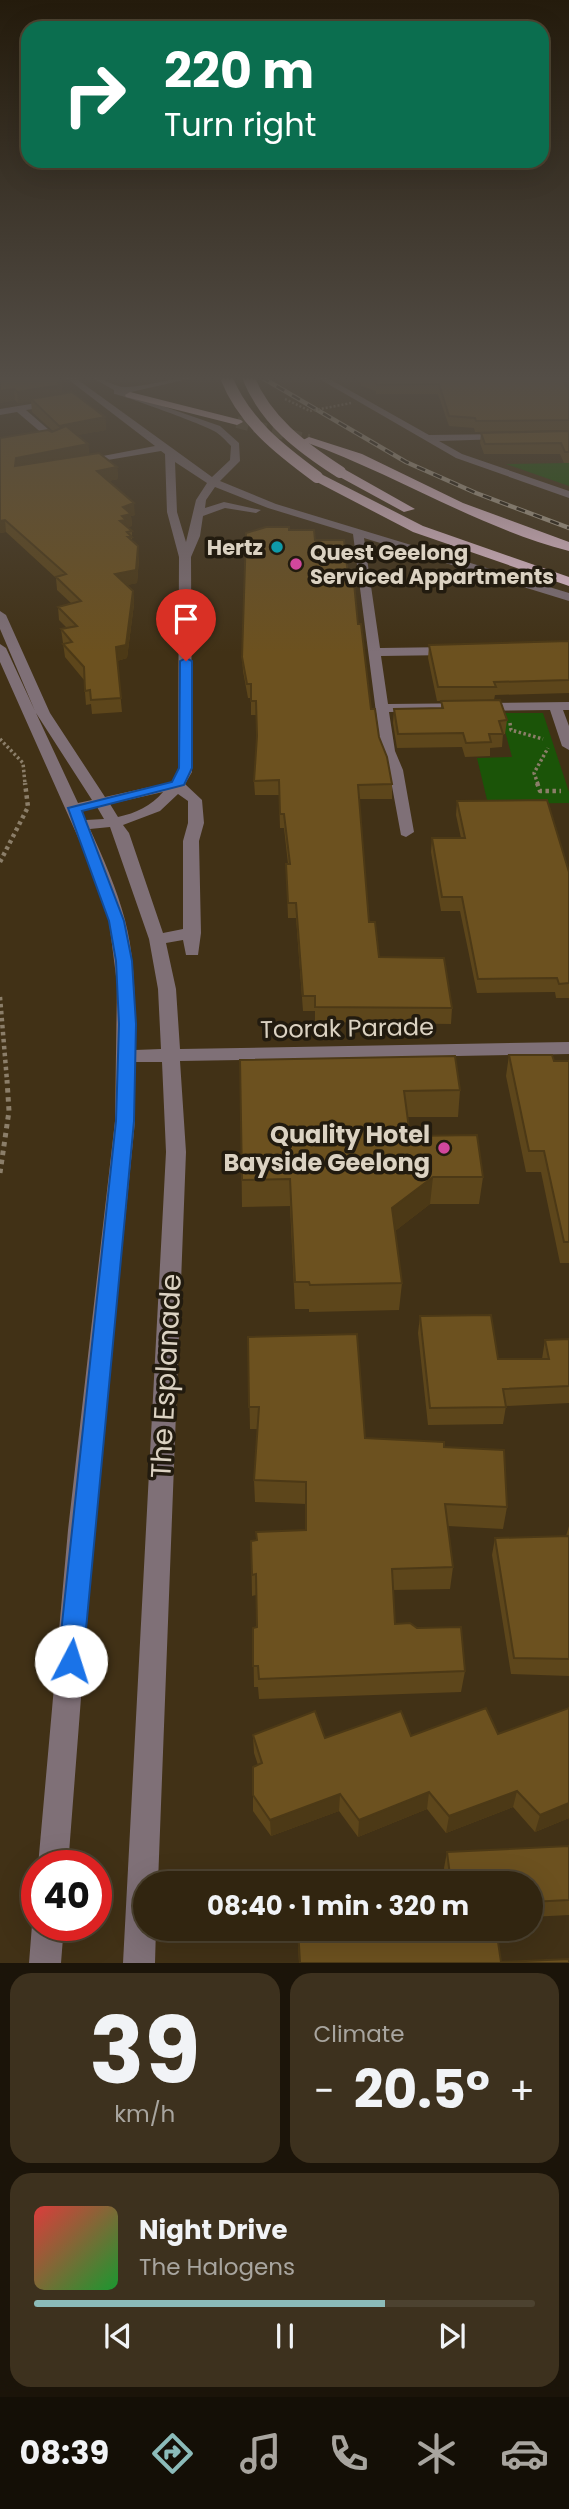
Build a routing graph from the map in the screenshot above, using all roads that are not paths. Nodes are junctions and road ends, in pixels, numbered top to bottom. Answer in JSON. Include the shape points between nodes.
{"nodes":[{"id":1,"x":167,"y":469,"type":"edge"},
{"id":2,"x":193,"y":469,"type":"edge"},
{"id":3,"x":226,"y":469,"type":"edge"},
{"id":4,"x":306,"y":469,"type":"edge"},
{"id":5,"x":336,"y":469,"type":"edge"},
{"id":6,"x":382,"y":469,"type":"edge"},
{"id":7,"x":489,"y":469,"type":"edge"},
{"id":8,"x":213,"y":482,"type":"junction"},
{"id":9,"x":569,"y":495,"type":"edge"},
{"id":10,"x":199,"y":514,"type":"junction"},
{"id":11,"x":356,"y":532,"type":"junction"},
{"id":12,"x":569,"y":547,"type":"edge"},
{"id":13,"x":185,"y":558,"type":"junction"},
{"id":14,"x":569,"y":568,"type":"edge"},
{"id":15,"x":569,"y":582,"type":"edge"},
{"id":16,"x":569,"y":597,"type":"edge"},
{"id":17,"x":0,"y":615,"type":"edge"},
{"id":18,"x":0,"y":648,"type":"edge"},
{"id":19,"x":459,"y":651,"type":"edge"},
{"id":20,"x":375,"y":652,"type":"junction"},
{"id":21,"x":562,"y":706,"type":"edge"},
{"id":22,"x":383,"y":708,"type":"junction"},
{"id":23,"x":569,"y":746,"type":"edge"},
{"id":24,"x":177,"y":785,"type":"junction"},
{"id":25,"x":102,"y":801,"type":"junction"},
{"id":26,"x":74,"y":808,"type":"junction"},
{"id":27,"x":115,"y":823,"type":"junction"},
{"id":28,"x":82,"y":825,"type":"junction"},
{"id":29,"x":406,"y":832,"type":"dead end"},
{"id":30,"x":157,"y":939,"type":"junction"},
{"id":31,"x":569,"y":1048,"type":"edge"},
{"id":32,"x":126,"y":1056,"type":"junction"},
{"id":33,"x":170,"y":1057,"type":"junction"},
{"id":34,"x":54,"y":1850,"type":"edge"},
{"id":35,"x":47,"y":1941,"type":"edge"},
{"id":36,"x":45,"y":1963,"type":"edge"},
{"id":37,"x":139,"y":1963,"type":"edge"}],
"edges":[{"from":1,"to":13,"type":"street","via":[[172,512]]},
{"from":2,"to":8,"type":"street"},
{"from":3,"to":8,"type":"street"},
{"from":4,"to":15,"type":"highway","bridge":true,"via":[[418,529]]},
{"from":5,"to":14,"type":"highway","bridge":true,"via":[[423,515]]},
{"from":6,"to":12,"type":"highway","via":[[459,506]]},
{"from":7,"to":9,"type":"street"},
{"from":8,"to":10,"type":"street","via":[[201,500]]},
{"from":8,"to":11,"type":"street","via":[[265,504]]},
{"from":10,"to":11,"type":"street","via":[[233,505]]},
{"from":10,"to":13,"type":"street"},
{"from":11,"to":16,"type":"street"},
{"from":11,"to":20,"type":"street"},
{"from":13,"to":24,"type":"street","via":[[186,768]]},
{"from":17,"to":25,"type":"street","name":"The Esplanade","via":[[43,713]]},
{"from":18,"to":26,"type":"street"},
{"from":19,"to":20,"type":"street"},
{"from":20,"to":22,"type":"street"},
{"from":21,"to":22,"type":"street"},
{"from":21,"to":23,"type":"street"},
{"from":22,"to":29,"type":"street"},
{"from":24,"to":25,"type":"street"},
{"from":24,"to":27,"type":"street","via":[[162,805]]},
{"from":24,"to":30,"type":"street","via":[[195,800],[193,942]]},
{"from":25,"to":26,"type":"street"},
{"from":25,"to":27,"type":"street","name":"The Esplanade"},
{"from":26,"to":28,"type":"street"},
{"from":27,"to":28,"type":"street"},
{"from":27,"to":30,"type":"street","name":"The Esplanade"},
{"from":28,"to":32,"type":"street","via":[[121,939]]},
{"from":30,"to":33,"type":"street","name":"The Esplanade","via":[[167,989]]},
{"from":31,"to":33,"type":"street","name":"Toorak Parade"},
{"from":32,"to":33,"type":"street","name":"Toorak Parade"},
{"from":32,"to":34,"type":"street","via":[[125,1121],[81,1530]]},
{"from":33,"to":37,"type":"street","name":"The Esplanade","via":[[176,1152]]},
{"from":35,"to":36,"type":"street"}]}
